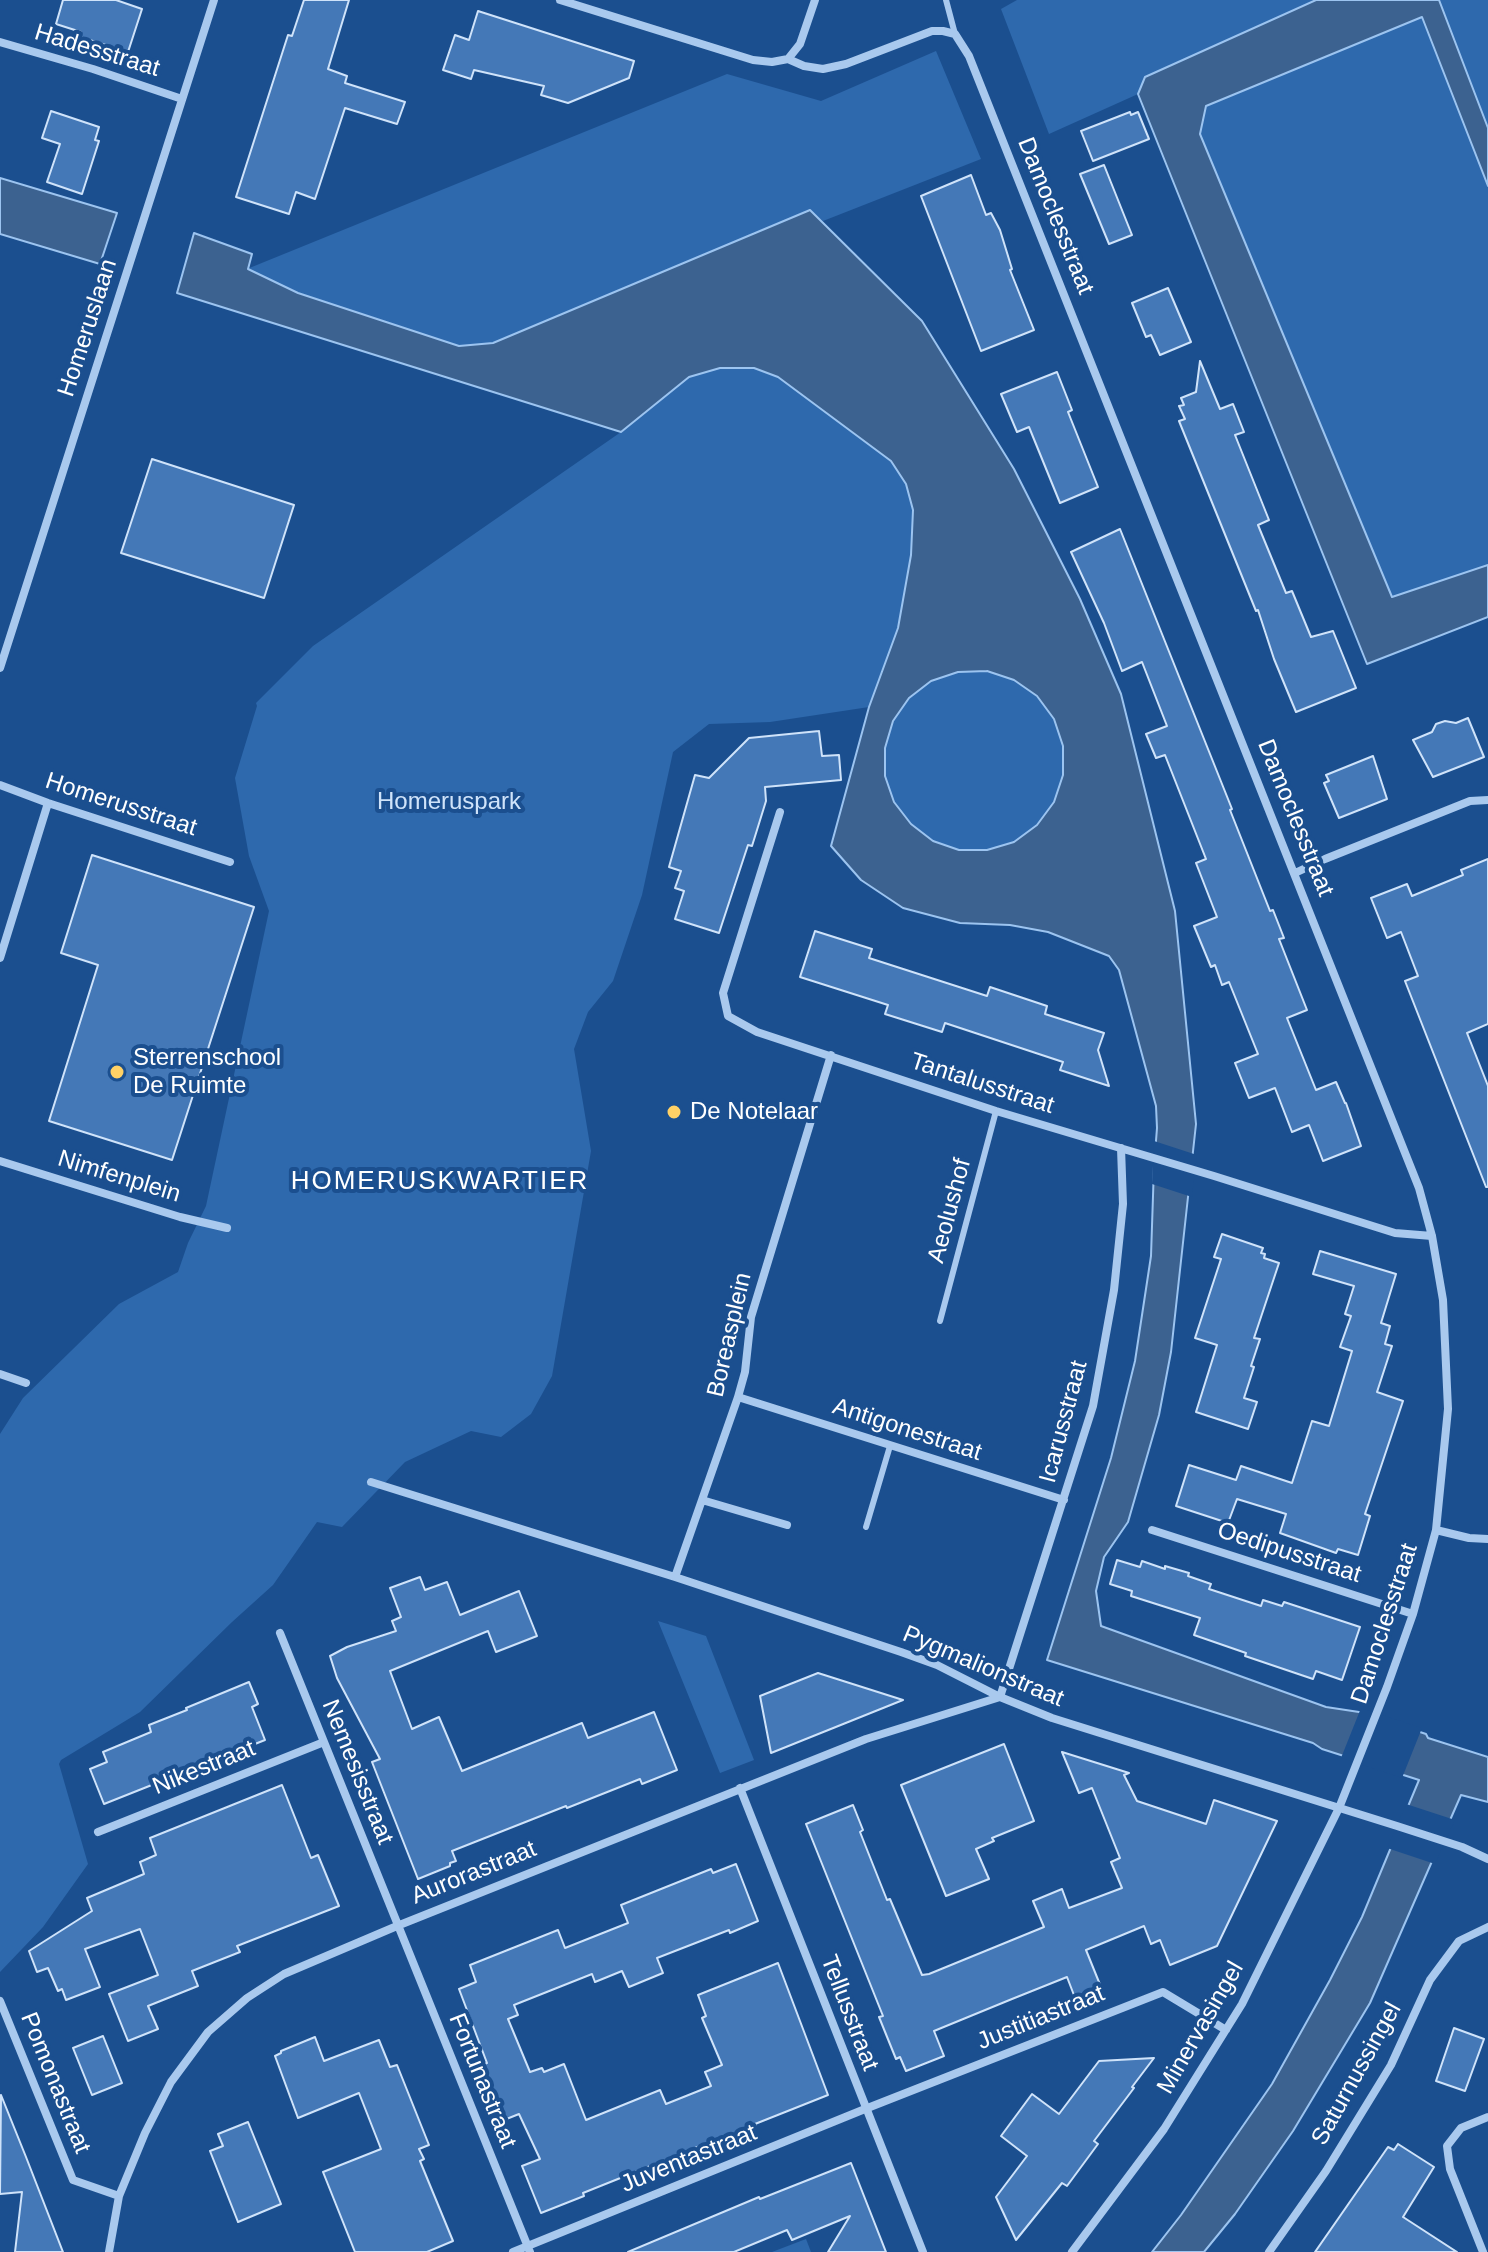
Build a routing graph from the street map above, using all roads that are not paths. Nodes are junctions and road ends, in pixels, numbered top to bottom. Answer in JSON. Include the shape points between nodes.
{"nodes":[{"id":1,"x":214,"y":0,"type":"edge"},
{"id":2,"x":560,"y":0,"type":"edge"},
{"id":3,"x":815,"y":0,"type":"edge"},
{"id":4,"x":946,"y":0,"type":"edge"},
{"id":5,"x":955,"y":34,"type":"junction"},
{"id":6,"x":0,"y":42,"type":"edge"},
{"id":7,"x":788,"y":59,"type":"junction"},
{"id":8,"x":182,"y":99,"type":"junction"},
{"id":9,"x":0,"y":668,"type":"edge"},
{"id":10,"x":0,"y":785,"type":"edge"},
{"id":11,"x":1488,"y":800,"type":"edge"},
{"id":12,"x":48,"y":803,"type":"junction"},
{"id":13,"x":780,"y":812,"type":"dead end"},
{"id":14,"x":230,"y":862,"type":"dead end"},
{"id":15,"x":1295,"y":873,"type":"junction"},
{"id":16,"x":0,"y":958,"type":"edge"},
{"id":17,"x":831,"y":1055,"type":"junction"},
{"id":18,"x":996,"y":1111,"type":"junction"},
{"id":19,"x":1121,"y":1148,"type":"junction"},
{"id":20,"x":0,"y":1161,"type":"edge"},
{"id":21,"x":227,"y":1228,"type":"dead end"},
{"id":22,"x":1432,"y":1236,"type":"junction"},
{"id":23,"x":940,"y":1321,"type":"dead end"},
{"id":24,"x":0,"y":1374,"type":"edge"},
{"id":25,"x":26,"y":1383,"type":"dead end"},
{"id":26,"x":738,"y":1397,"type":"junction"},
{"id":27,"x":890,"y":1446,"type":"junction"},
{"id":28,"x":371,"y":1482,"type":"dead end"},
{"id":29,"x":702,"y":1500,"type":"junction"},
{"id":30,"x":1064,"y":1500,"type":"junction"},
{"id":31,"x":787,"y":1525,"type":"dead end"},
{"id":32,"x":866,"y":1527,"type":"dead end"},
{"id":33,"x":1152,"y":1530,"type":"dead end"},
{"id":34,"x":1436,"y":1530,"type":"junction"},
{"id":35,"x":1488,"y":1539,"type":"edge"},
{"id":36,"x":675,"y":1577,"type":"junction"},
{"id":37,"x":1413,"y":1614,"type":"junction"},
{"id":38,"x":280,"y":1633,"type":"dead end"},
{"id":39,"x":1000,"y":1697,"type":"junction"},
{"id":40,"x":324,"y":1742,"type":"junction"},
{"id":41,"x":740,"y":1788,"type":"junction"},
{"id":42,"x":1339,"y":1808,"type":"junction"},
{"id":43,"x":98,"y":1832,"type":"dead end"},
{"id":44,"x":1488,"y":1859,"type":"edge"},
{"id":45,"x":397,"y":1926,"type":"junction"},
{"id":46,"x":1488,"y":1927,"type":"edge"},
{"id":47,"x":0,"y":2001,"type":"edge"},
{"id":48,"x":1226,"y":2030,"type":"junction"},
{"id":49,"x":865,"y":2109,"type":"junction"},
{"id":50,"x":1488,"y":2117,"type":"edge"},
{"id":51,"x":119,"y":2196,"type":"junction"},
{"id":52,"x":528,"y":2249,"type":"edge"},
{"id":53,"x":109,"y":2252,"type":"edge"},
{"id":54,"x":513,"y":2252,"type":"edge"},
{"id":55,"x":923,"y":2252,"type":"edge"},
{"id":56,"x":1072,"y":2252,"type":"edge"},
{"id":57,"x":1269,"y":2252,"type":"edge"},
{"id":58,"x":1483,"y":2252,"type":"edge"}],
"edges":[{"from":1,"to":8,"type":"street","name":"Homeruslaan"},
{"from":2,"to":7,"type":"street","via":[[753,60]]},
{"from":3,"to":7,"type":"street","via":[[800,44]]},
{"from":4,"to":5,"type":"lane"},
{"from":5,"to":7,"type":"street","via":[[932,31],[823,69]]},
{"from":5,"to":15,"type":"street","name":"Damoclesstraat","via":[[969,56]]},
{"from":6,"to":8,"type":"street","name":"Hadesstraat"},
{"from":8,"to":9,"type":"street","name":"Homeruslaan"},
{"from":10,"to":12,"type":"street","name":"Homerusstraat"},
{"from":11,"to":15,"type":"street","via":[[1470,801]]},
{"from":12,"to":14,"type":"street","name":"Homerusstraat"},
{"from":12,"to":16,"type":"street"},
{"from":13,"to":17,"type":"street","name":"Tantalusstraat","via":[[723,993],[728,1016],[757,1032]]},
{"from":15,"to":22,"type":"street","name":"Damoclesstraat","via":[[1419,1188]]},
{"from":17,"to":18,"type":"street","name":"Tantalusstraat"},
{"from":17,"to":26,"type":"street","name":"Boreasplein","via":[[751,1317]]},
{"from":18,"to":19,"type":"street","name":"Tantalusstraat"},
{"from":18,"to":23,"type":"lane","name":"Aeolushof"},
{"from":19,"to":22,"type":"street","name":"Tantalusstraat","via":[[1395,1233]]},
{"from":19,"to":30,"type":"street","name":"Icarusstraat","via":[[1123,1204],[1114,1290],[1093,1406]]},
{"from":20,"to":21,"type":"street","name":"Nimfenplein"},
{"from":22,"to":34,"type":"street","name":"Damoclesstraat","via":[[1443,1300],[1448,1409]]},
{"from":24,"to":25,"type":"street"},
{"from":26,"to":27,"type":"street","name":"Antigonestraat"},
{"from":26,"to":29,"type":"street","name":"Boreasplein"},
{"from":27,"to":30,"type":"street","name":"Antigonestraat"},
{"from":27,"to":32,"type":"lane"},
{"from":28,"to":36,"type":"street","name":"Pygmalionstraat"},
{"from":29,"to":31,"type":"street"},
{"from":29,"to":36,"type":"street","name":"Boreasplein"},
{"from":30,"to":39,"type":"street","name":"Icarusstraat"},
{"from":33,"to":37,"type":"street","name":"Oedipusstraat"},
{"from":34,"to":35,"type":"street"},
{"from":34,"to":37,"type":"street","name":"Damoclesstraat"},
{"from":36,"to":39,"type":"street","name":"Pygmalionstraat","via":[[937,1665]]},
{"from":37,"to":42,"type":"street","name":"Damoclesstraat"},
{"from":38,"to":40,"type":"street","name":"Nemesisstraat"},
{"from":39,"to":41,"type":"street","name":"Aurorastraat","via":[[866,1739]]},
{"from":39,"to":42,"type":"street","name":"Pygmalionstraat"},
{"from":40,"to":43,"type":"street","name":"Nikestraat"},
{"from":40,"to":45,"type":"street","name":"Nemesisstraat"},
{"from":41,"to":45,"type":"street","name":"Aurorastraat"},
{"from":41,"to":49,"type":"street","name":"Tellusstraat"},
{"from":42,"to":44,"type":"street","name":"Pygmalionstraat"},
{"from":42,"to":48,"type":"street","name":"Minervasingel"},
{"from":45,"to":51,"type":"street","name":"Aurorastraat","via":[[284,1974],[208,2032],[171,2082]]},
{"from":45,"to":52,"type":"street","name":"Fortunastraat"},
{"from":46,"to":57,"type":"street","name":"Saturnussingel","via":[[1459,1941],[1430,1980],[1391,2065]]},
{"from":47,"to":51,"type":"street","name":"Pomonastraat","via":[[73,2180]]},
{"from":48,"to":49,"type":"street","name":"Justitiastraat","via":[[1163,1992]]},
{"from":48,"to":56,"type":"street","name":"Minervasingel","via":[[1164,2129]]},
{"from":49,"to":52,"type":"street","name":"Juventastraat"},
{"from":49,"to":55,"type":"street","name":"Tellusstraat"},
{"from":50,"to":58,"type":"street","via":[[1461,2128],[1447,2146],[1450,2169]]},
{"from":51,"to":53,"type":"street","name":"Aurorastraat"},
{"from":52,"to":54,"type":"street","name":"Juventastraat"}]}
